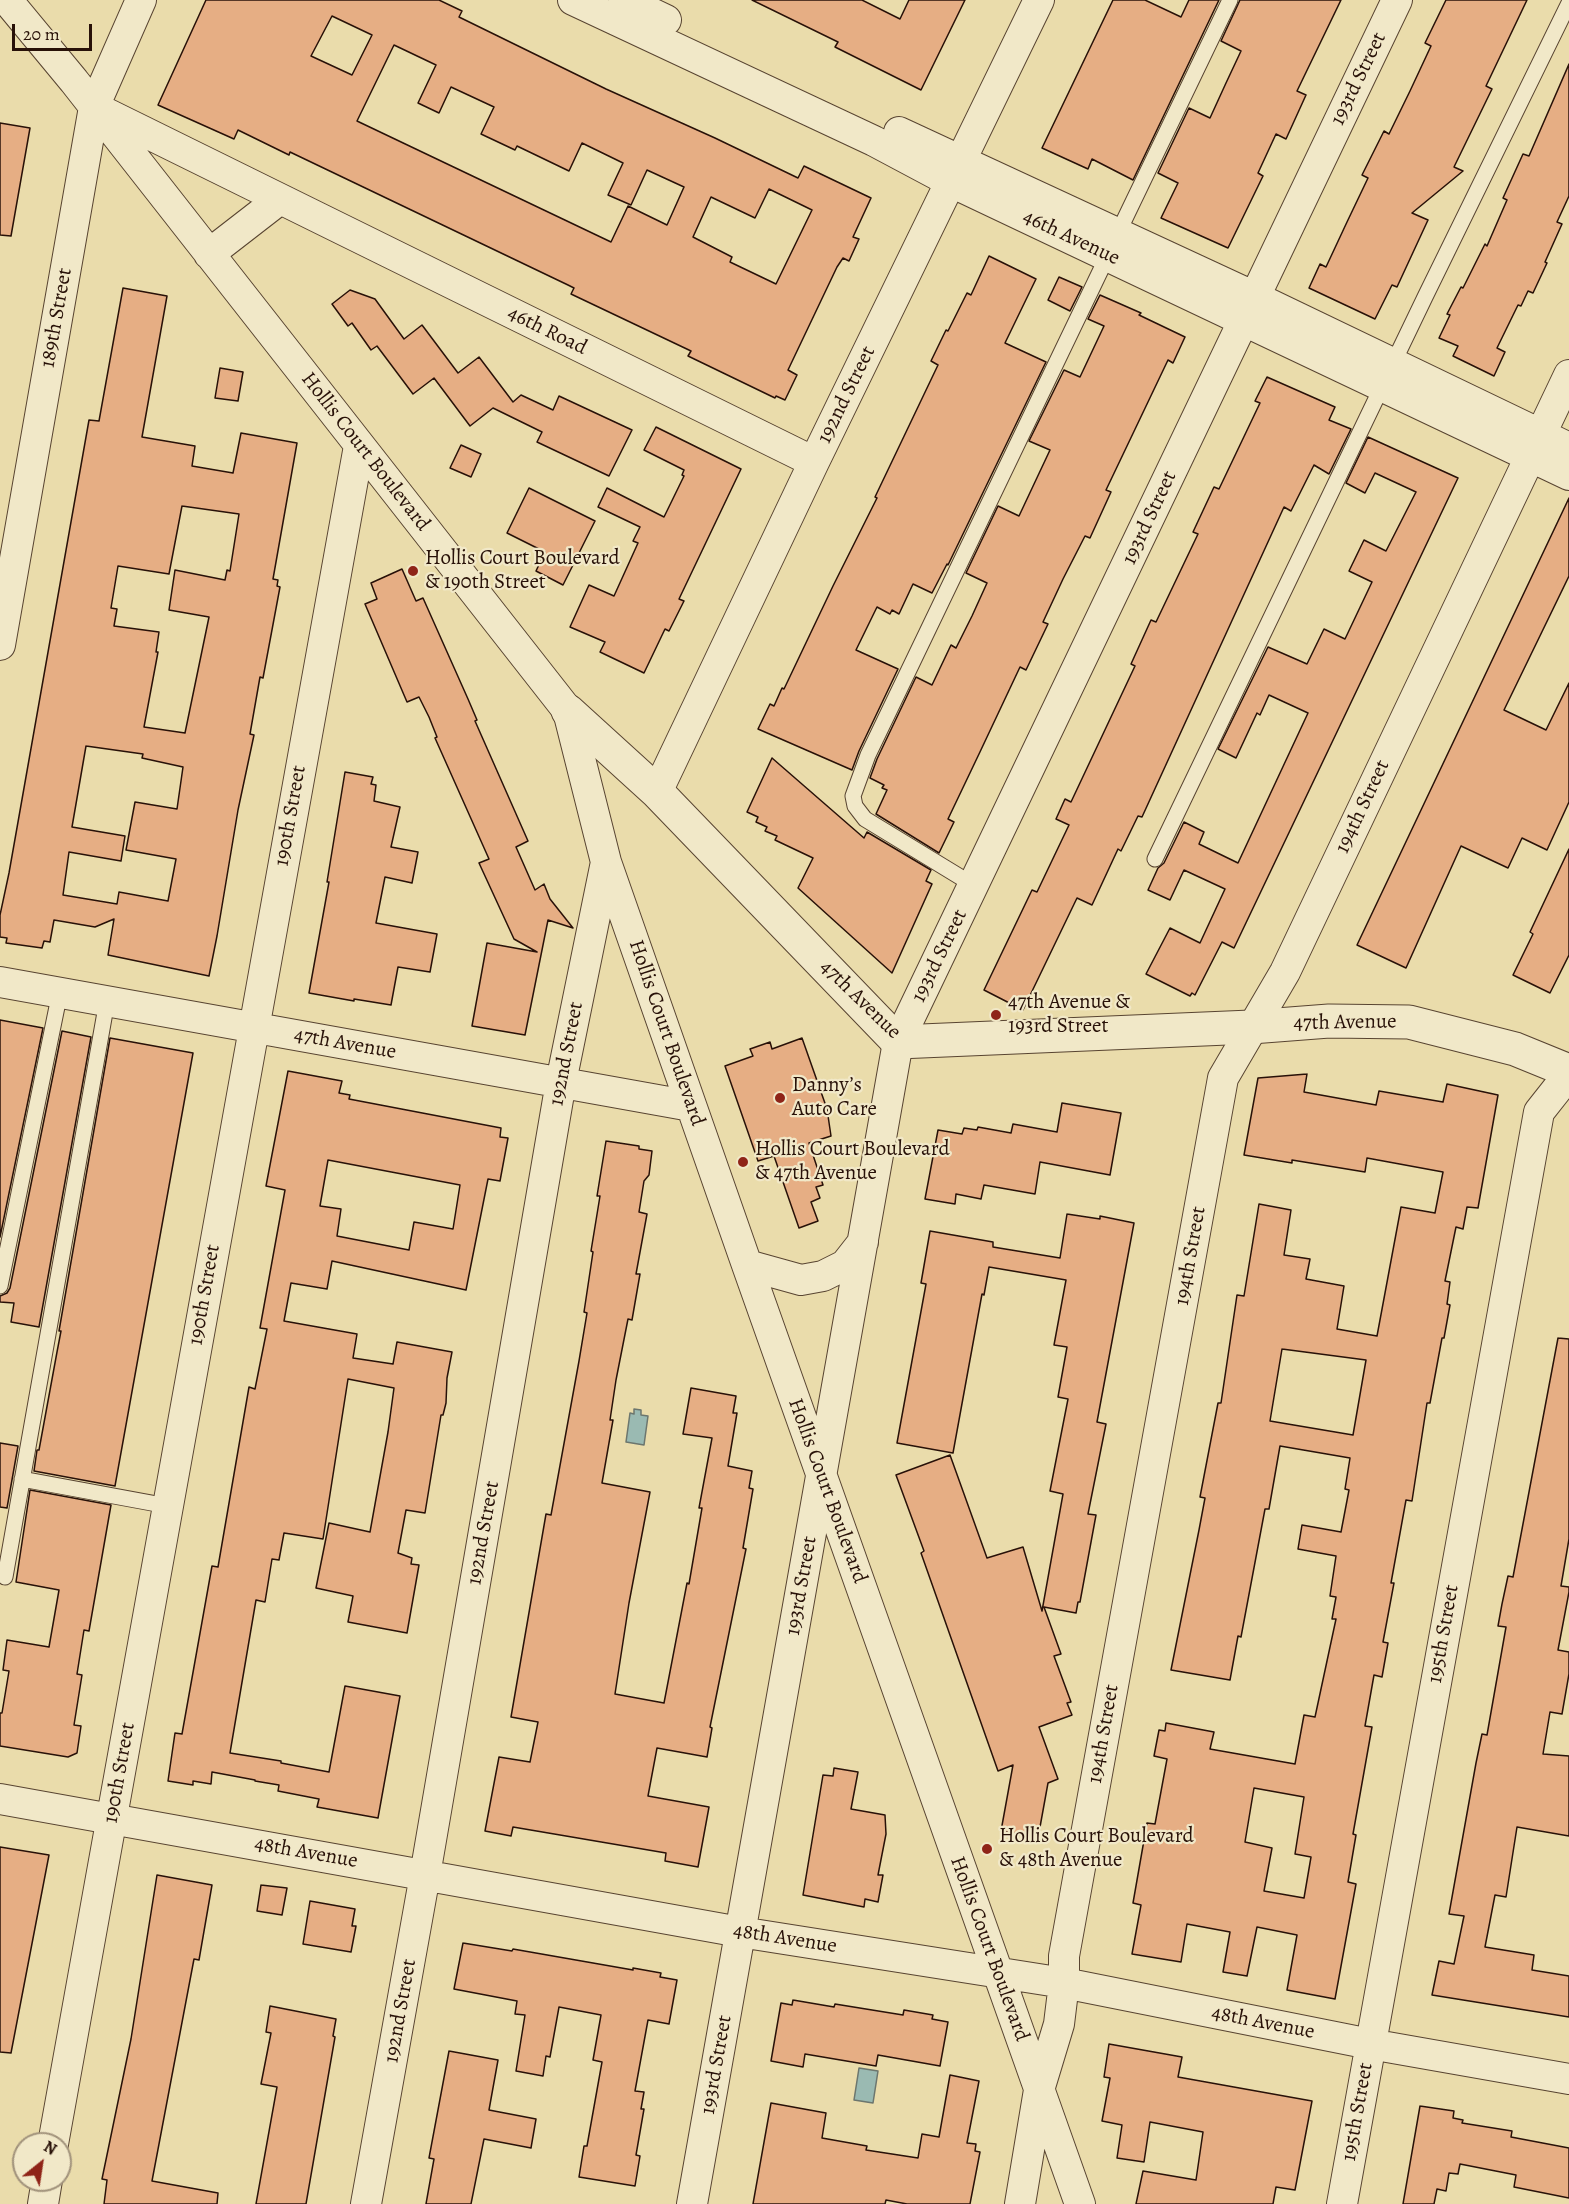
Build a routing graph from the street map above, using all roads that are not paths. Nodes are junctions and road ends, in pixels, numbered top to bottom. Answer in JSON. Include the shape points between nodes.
{"nodes":[{"id":1,"x":7,"y":0,"type":"edge"},
{"id":2,"x":141,"y":0,"type":"edge"},
{"id":3,"x":573,"y":0,"type":"edge"},
{"id":4,"x":624,"y":0,"type":"edge"},
{"id":5,"x":1039,"y":0,"type":"edge"},
{"id":6,"x":1230,"y":0,"type":"edge"},
{"id":7,"x":1397,"y":0,"type":"edge"},
{"id":8,"x":1569,"y":3,"type":"edge"},
{"id":9,"x":687,"y":42,"type":"junction"},
{"id":10,"x":94,"y":106,"type":"junction"},
{"id":11,"x":956,"y":172,"type":"junction"},
{"id":12,"x":280,"y":199,"type":"junction"},
{"id":13,"x":1113,"y":244,"type":"junction"},
{"id":14,"x":209,"y":254,"type":"junction"},
{"id":15,"x":1249,"y":309,"type":"junction"},
{"id":16,"x":1388,"y":375,"type":"junction"},
{"id":17,"x":1569,"y":375,"type":"edge"},
{"id":18,"x":1535,"y":445,"type":"junction"},
{"id":19,"x":359,"y":446,"type":"junction"},
{"id":20,"x":1569,"y":448,"type":"edge"},
{"id":21,"x":814,"y":462,"type":"junction"},
{"id":22,"x":1569,"y":474,"type":"edge"},
{"id":23,"x":0,"y":645,"type":"edge"},
{"id":24,"x":568,"y":711,"type":"junction"},
{"id":25,"x":657,"y":792,"type":"junction"},
{"id":26,"x":1155,"y":859,"type":"dead end"},
{"id":27,"x":606,"y":862,"type":"junction"},
{"id":28,"x":975,"y":886,"type":"junction"},
{"id":29,"x":0,"y":981,"type":"edge"},
{"id":30,"x":60,"y":992,"type":"junction"},
{"id":31,"x":107,"y":1001,"type":"junction"},
{"id":32,"x":253,"y":1027,"type":"junction"},
{"id":33,"x":1251,"y":1027,"type":"junction"},
{"id":34,"x":898,"y":1042,"type":"junction"},
{"id":35,"x":1569,"y":1073,"type":"edge"},
{"id":36,"x":561,"y":1082,"type":"junction"},
{"id":37,"x":691,"y":1106,"type":"junction"},
{"id":38,"x":863,"y":1242,"type":"junction"},
{"id":39,"x":747,"y":1266,"type":"junction"},
{"id":40,"x":0,"y":1286,"type":"edge"},
{"id":41,"x":822,"y":1477,"type":"junction"},
{"id":42,"x":22,"y":1479,"type":"junction"},
{"id":43,"x":168,"y":1506,"type":"junction"},
{"id":44,"x":4,"y":1576,"type":"dead end"},
{"id":45,"x":0,"y":1799,"type":"edge"},
{"id":46,"x":112,"y":1818,"type":"junction"},
{"id":47,"x":425,"y":1875,"type":"junction"},
{"id":48,"x":740,"y":1932,"type":"junction"},
{"id":49,"x":998,"y":1973,"type":"junction"},
{"id":50,"x":1064,"y":1983,"type":"junction"},
{"id":51,"x":1370,"y":2044,"type":"junction"},
{"id":52,"x":1569,"y":2079,"type":"edge"},
{"id":53,"x":1039,"y":2090,"type":"junction"},
{"id":54,"x":55,"y":2132,"type":"edge"},
{"id":55,"x":366,"y":2204,"type":"edge"},
{"id":56,"x":692,"y":2204,"type":"edge"},
{"id":57,"x":1020,"y":2204,"type":"edge"},
{"id":58,"x":1080,"y":2204,"type":"edge"},
{"id":59,"x":1342,"y":2204,"type":"edge"}],
"edges":[{"from":1,"to":10,"type":"street","name":"Hollis Court Boulevard"},
{"from":2,"to":10,"type":"street","name":"189th Street"},
{"from":3,"to":9,"type":"street","name":"46th Avenue"},
{"from":4,"to":9,"type":"street","name":"46th Avenue"},
{"from":5,"to":11,"type":"street","name":"192nd Street"},
{"from":6,"to":13,"type":"lane"},
{"from":7,"to":15,"type":"street","name":"193rd Street"},
{"from":8,"to":16,"type":"lane"},
{"from":9,"to":11,"type":"street","name":"46th Avenue"},
{"from":10,"to":12,"type":"street","name":"46th Road"},
{"from":10,"to":14,"type":"street","name":"Hollis Court Boulevard"},
{"from":10,"to":23,"type":"street","name":"189th Street"},
{"from":11,"to":13,"type":"street","name":"46th Avenue"},
{"from":11,"to":21,"type":"street","name":"192nd Street"},
{"from":12,"to":14,"type":"street"},
{"from":12,"to":21,"type":"street","name":"46th Road"},
{"from":13,"to":15,"type":"street","name":"46th Avenue"},
{"from":13,"to":28,"type":"lane","via":[[868,754],[852,796],[865,819]]},
{"from":14,"to":19,"type":"street","name":"Hollis Court Boulevard"},
{"from":15,"to":16,"type":"street","name":"46th Avenue"},
{"from":15,"to":28,"type":"street","name":"193rd Street"},
{"from":16,"to":18,"type":"street","name":"46th Avenue"},
{"from":16,"to":26,"type":"lane"},
{"from":17,"to":18,"type":"street","name":"194th Street"},
{"from":18,"to":20,"type":"street","name":"46th Avenue"},
{"from":18,"to":22,"type":"street","name":"46th Avenue"},
{"from":18,"to":33,"type":"street","name":"194th Street","via":[[1285,972]]},
{"from":19,"to":24,"type":"street","name":"Hollis Court Boulevard"},
{"from":19,"to":32,"type":"street","name":"190th Street"},
{"from":21,"to":25,"type":"street","name":"192nd Street"},
{"from":24,"to":25,"type":"street","name":"47th Avenue"},
{"from":24,"to":27,"type":"street","name":"Hollis Court Boulevard"},
{"from":25,"to":34,"type":"street","name":"47th Avenue"},
{"from":27,"to":36,"type":"street","name":"192nd Street"},
{"from":27,"to":37,"type":"street","name":"Hollis Court Boulevard"},
{"from":28,"to":34,"type":"street","name":"193rd Street"},
{"from":29,"to":30,"type":"street","name":"47th Avenue"},
{"from":30,"to":31,"type":"street","name":"47th Avenue"},
{"from":30,"to":40,"type":"lane"},
{"from":31,"to":32,"type":"street","name":"47th Avenue"},
{"from":31,"to":42,"type":"lane"},
{"from":32,"to":36,"type":"street","name":"47th Avenue"},
{"from":32,"to":43,"type":"street","name":"190th Street"},
{"from":33,"to":34,"type":"street","name":"47th Avenue"},
{"from":33,"to":35,"type":"street","name":"47th Avenue","via":[[1329,1021],[1409,1022],[1515,1049]]},
{"from":33,"to":50,"type":"street","name":"194th Street","via":[[1223,1078],[1064,1956]]},
{"from":34,"to":38,"type":"street","name":"193rd Street"},
{"from":35,"to":51,"type":"street","name":"195th Street","via":[[1539,1112]]},
{"from":36,"to":37,"type":"street","name":"47th Avenue"},
{"from":36,"to":47,"type":"street","name":"192nd Street"},
{"from":37,"to":39,"type":"street","name":"Hollis Court Boulevard"},
{"from":38,"to":39,"type":"street","via":[[845,1265],[823,1276],[801,1280]]},
{"from":38,"to":41,"type":"street","name":"193rd Street"},
{"from":39,"to":41,"type":"street","name":"Hollis Court Boulevard"},
{"from":41,"to":48,"type":"street","name":"193rd Street"},
{"from":41,"to":49,"type":"street","name":"Hollis Court Boulevard"},
{"from":42,"to":43,"type":"lane"},
{"from":42,"to":44,"type":"lane"},
{"from":43,"to":46,"type":"street","name":"190th Street"},
{"from":45,"to":46,"type":"street","name":"48th Avenue"},
{"from":46,"to":47,"type":"street","name":"48th Avenue"},
{"from":46,"to":54,"type":"street","name":"190th Street"},
{"from":47,"to":48,"type":"street","name":"48th Avenue"},
{"from":47,"to":55,"type":"street","name":"192nd Street"},
{"from":48,"to":49,"type":"street","name":"48th Avenue"},
{"from":48,"to":56,"type":"street","name":"193rd Street"},
{"from":49,"to":50,"type":"street","name":"48th Avenue"},
{"from":49,"to":53,"type":"street","name":"Hollis Court Boulevard"},
{"from":50,"to":51,"type":"street","name":"48th Avenue"},
{"from":50,"to":53,"type":"street","name":"194th Street","via":[[1059,2024]]},
{"from":51,"to":52,"type":"street","name":"48th Avenue"},
{"from":51,"to":59,"type":"street","name":"195th Street"},
{"from":53,"to":57,"type":"street","name":"194th Street"},
{"from":53,"to":58,"type":"street","name":"Hollis Court Boulevard"}]}
